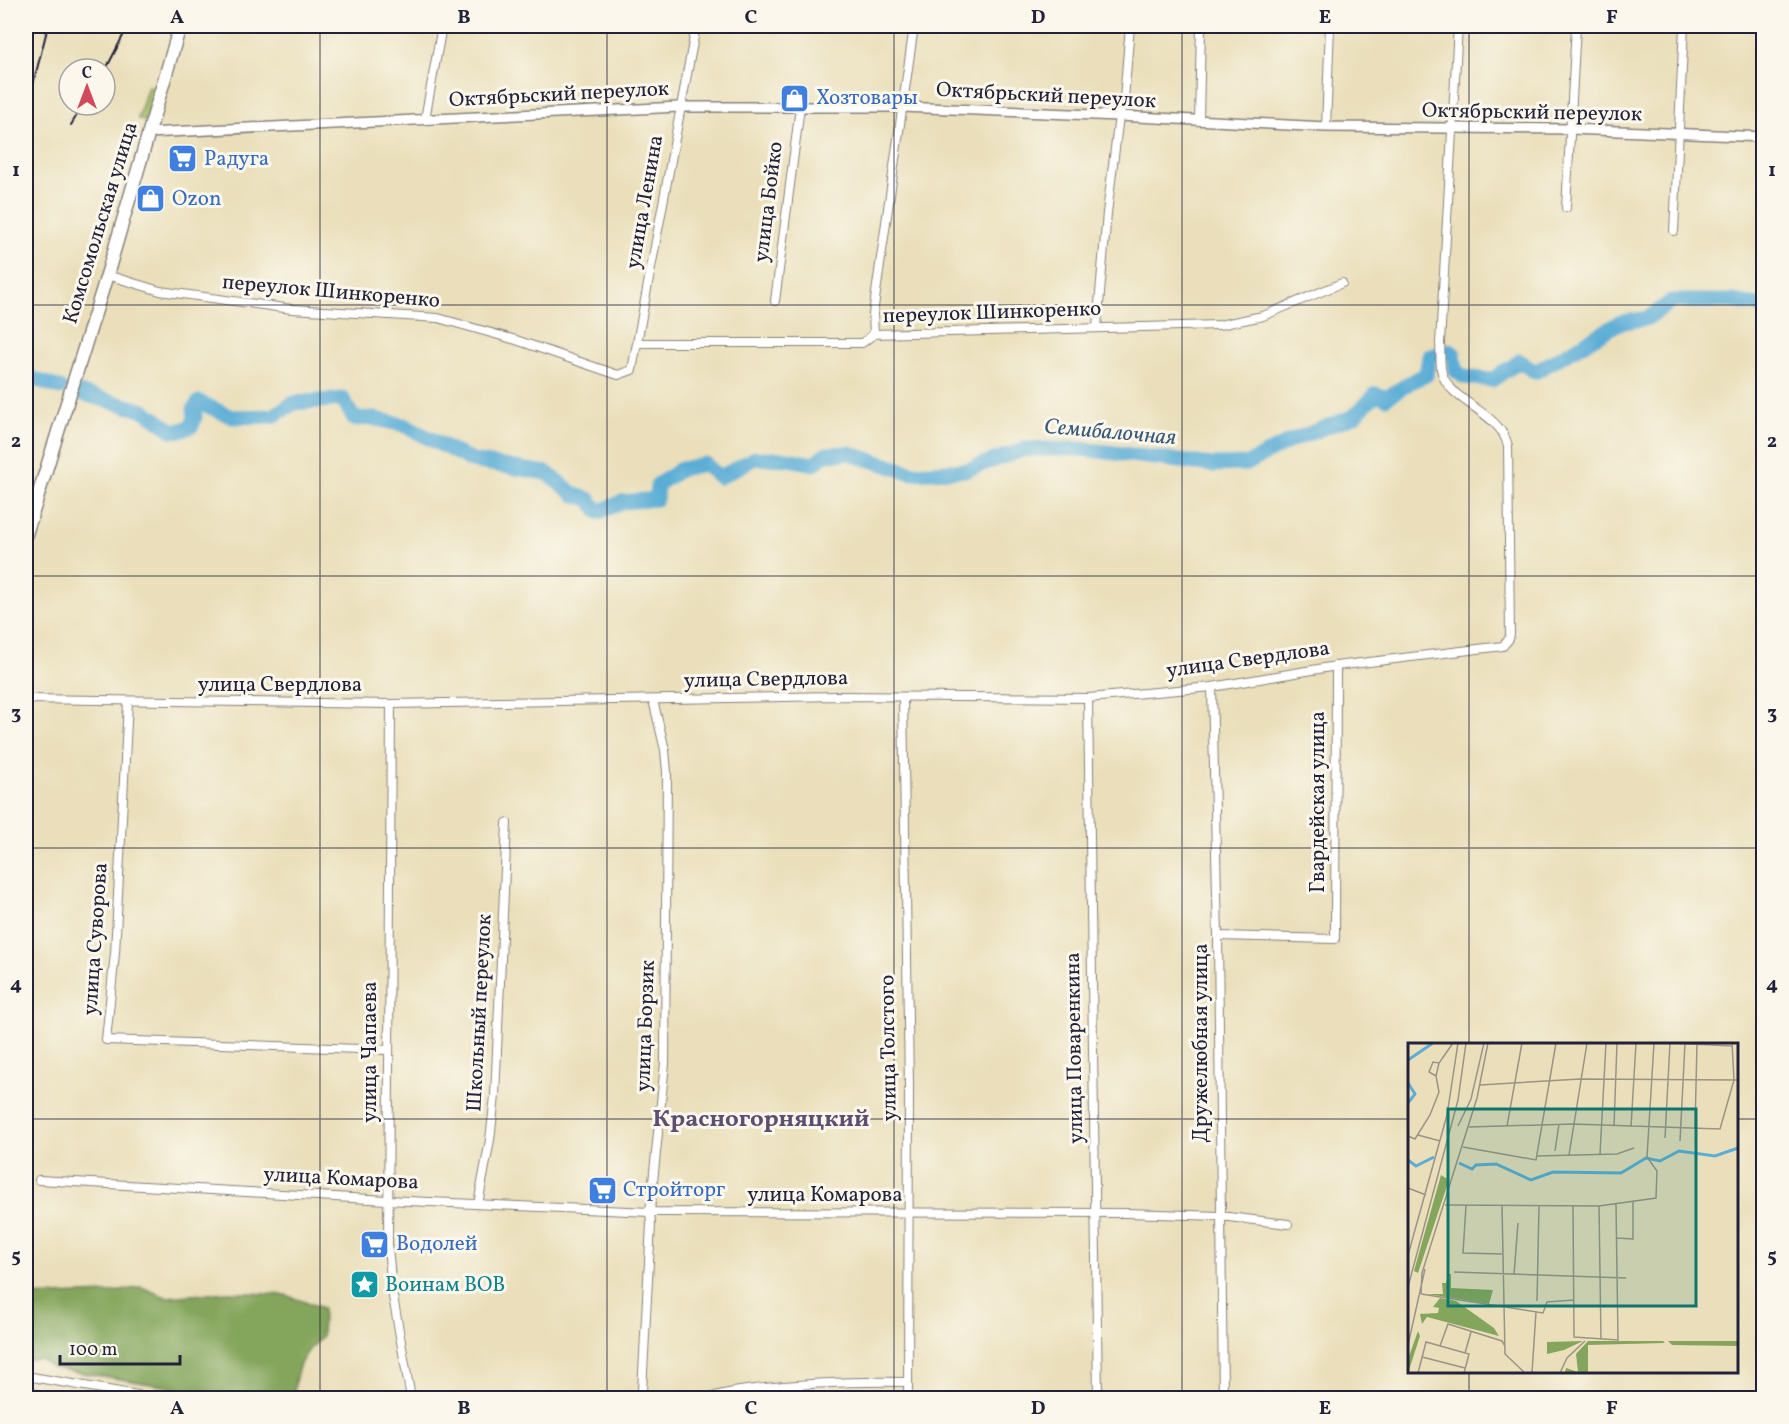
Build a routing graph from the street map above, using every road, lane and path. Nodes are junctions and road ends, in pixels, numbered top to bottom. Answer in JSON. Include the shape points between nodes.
{"nodes":[{"id":1,"x":180,"y":26,"type":"edge"},
{"id":2,"x":442,"y":26,"type":"edge"},
{"id":3,"x":696,"y":26,"type":"edge"},
{"id":4,"x":914,"y":26,"type":"edge"},
{"id":5,"x":1130,"y":26,"type":"edge"},
{"id":6,"x":1201,"y":26,"type":"edge"},
{"id":7,"x":1330,"y":26,"type":"edge"},
{"id":8,"x":1458,"y":26,"type":"edge"},
{"id":9,"x":1576,"y":26,"type":"edge"},
{"id":10,"x":1684,"y":26,"type":"edge"},
{"id":11,"x":679,"y":107,"type":"junction"},
{"id":12,"x":800,"y":107,"type":"junction"},
{"id":13,"x":902,"y":107,"type":"junction"},
{"id":14,"x":1119,"y":116,"type":"junction"},
{"id":15,"x":424,"y":119,"type":"junction"},
{"id":16,"x":1199,"y":121,"type":"junction"},
{"id":17,"x":1326,"y":127,"type":"junction"},
{"id":18,"x":1452,"y":129,"type":"junction"},
{"id":19,"x":1570,"y":129,"type":"junction"},
{"id":20,"x":148,"y":133,"type":"junction"},
{"id":21,"x":1678,"y":134,"type":"junction"},
{"id":22,"x":1764,"y":137,"type":"edge"},
{"id":23,"x":1566,"y":207,"type":"dead end"},
{"id":24,"x":1674,"y":231,"type":"dead end"},
{"id":25,"x":107,"y":275,"type":"junction"},
{"id":26,"x":1342,"y":283,"type":"dead end"},
{"id":27,"x":775,"y":301,"type":"dead end"},
{"id":28,"x":1097,"y":327,"type":"junction"},
{"id":29,"x":874,"y":334,"type":"junction"},
{"id":30,"x":638,"y":343,"type":"junction"},
{"id":31,"x":618,"y":375,"type":"joint"},
{"id":32,"x":26,"y":534,"type":"edge"},
{"id":33,"x":1336,"y":666,"type":"junction"},
{"id":34,"x":1212,"y":687,"type":"junction"},
{"id":35,"x":903,"y":698,"type":"junction"},
{"id":36,"x":1088,"y":698,"type":"junction"},
{"id":37,"x":26,"y":699,"type":"edge"},
{"id":38,"x":653,"y":700,"type":"junction"},
{"id":39,"x":128,"y":702,"type":"junction"},
{"id":40,"x":391,"y":704,"type":"junction"},
{"id":41,"x":507,"y":823,"type":"dead end"},
{"id":42,"x":1218,"y":936,"type":"junction"},
{"id":43,"x":388,"y":1050,"type":"junction"},
{"id":44,"x":39,"y":1180,"type":"dead end"},
{"id":45,"x":387,"y":1200,"type":"junction"},
{"id":46,"x":478,"y":1204,"type":"junction"},
{"id":47,"x":650,"y":1212,"type":"junction"},
{"id":48,"x":908,"y":1213,"type":"junction"},
{"id":49,"x":1095,"y":1214,"type":"junction"},
{"id":50,"x":1220,"y":1216,"type":"junction"},
{"id":51,"x":1288,"y":1224,"type":"dead end"},
{"id":52,"x":26,"y":1376,"type":"edge"},
{"id":53,"x":908,"y":1382,"type":"junction"},
{"id":54,"x":642,"y":1390,"type":"dead end"},
{"id":55,"x":155,"y":1398,"type":"edge"},
{"id":56,"x":411,"y":1398,"type":"edge"},
{"id":57,"x":710,"y":1398,"type":"edge"},
{"id":58,"x":908,"y":1398,"type":"edge"},
{"id":59,"x":1098,"y":1398,"type":"edge"},
{"id":60,"x":1223,"y":1398,"type":"edge"}],
"edges":[{"from":1,"to":20,"type":"main road","name":"Комсомольская улица"},
{"from":2,"to":15,"type":"street"},
{"from":3,"to":11,"type":"street","name":"улица Ленина"},
{"from":4,"to":13,"type":"street"},
{"from":5,"to":14,"type":"street"},
{"from":6,"to":16,"type":"street"},
{"from":7,"to":17,"type":"street"},
{"from":8,"to":18,"type":"street"},
{"from":9,"to":19,"type":"street"},
{"from":10,"to":21,"type":"street"},
{"from":11,"to":12,"type":"street","name":"Октябрьский переулок"},
{"from":11,"to":15,"type":"street","name":"Октябрьский переулок"},
{"from":11,"to":30,"type":"street","name":"улица Ленина"},
{"from":12,"to":13,"type":"street","name":"Октябрьский переулок"},
{"from":12,"to":27,"type":"street","name":"улица Бойко"},
{"from":13,"to":14,"type":"street","name":"Октябрьский переулок"},
{"from":13,"to":29,"type":"street","via":[[873,315]]},
{"from":14,"to":16,"type":"street","name":"Октябрьский переулок"},
{"from":14,"to":28,"type":"street"},
{"from":15,"to":20,"type":"street","name":"Октябрьский переулок"},
{"from":16,"to":17,"type":"street","name":"Октябрьский переулок"},
{"from":17,"to":18,"type":"street","name":"Октябрьский переулок"},
{"from":18,"to":19,"type":"street","name":"Октябрьский переулок"},
{"from":18,"to":33,"type":"street","name":"улица Свердлова","via":[[1440,343],[1443,376],[1506,435],[1509,639],[1503,646]]},
{"from":19,"to":21,"type":"street","name":"Октябрьский переулок"},
{"from":19,"to":23,"type":"street"},
{"from":20,"to":25,"type":"main road","name":"Комсомольская улица"},
{"from":21,"to":22,"type":"street","name":"Октябрьский переулок"},
{"from":21,"to":24,"type":"street"},
{"from":25,"to":31,"type":"street","name":"переулок Шинкоренко","via":[[160,291],[281,308],[438,318]]},
{"from":25,"to":32,"type":"main road","name":"Комсомольская улица"},
{"from":26,"to":28,"type":"street","name":"переулок Шинкоренко","via":[[1263,316],[1219,325]]},
{"from":28,"to":29,"type":"street","name":"переулок Шинкоренко"},
{"from":29,"to":30,"type":"street","name":"переулок Шинкоренко","via":[[862,343]]},
{"from":30,"to":31,"type":"street","name":"улица Ленина","via":[[632,370]]},
{"from":33,"to":34,"type":"street","name":"улица Свердлова"},
{"from":33,"to":42,"type":"street","name":"Гвардейская улица","via":[[1335,939]]},
{"from":34,"to":36,"type":"street","name":"улица Свердлова"},
{"from":34,"to":42,"type":"street","name":"Дружелюбная улица"},
{"from":35,"to":36,"type":"street","name":"улица Свердлова"},
{"from":35,"to":38,"type":"street","name":"улица Свердлова"},
{"from":35,"to":48,"type":"street","name":"улица Толстого"},
{"from":36,"to":49,"type":"street","name":"улица Поваренкина"},
{"from":37,"to":39,"type":"street","name":"улица Свердлова"},
{"from":38,"to":40,"type":"street","name":"улица Свердлова"},
{"from":38,"to":47,"type":"street","name":"улица Борзик","via":[[667,772],[666,1015]]},
{"from":39,"to":40,"type":"street","name":"улица Свердлова"},
{"from":39,"to":43,"type":"street","name":"улица Суворова","via":[[115,953],[106,1040]]},
{"from":40,"to":43,"type":"street","name":"улица Чапаева"},
{"from":41,"to":46,"type":"street","name":"Школьный переулок","via":[[495,1096]]},
{"from":42,"to":50,"type":"street","name":"Дружелюбная улица"},
{"from":43,"to":45,"type":"street","name":"улица Чапаева"},
{"from":44,"to":45,"type":"street","name":"улица Комарова"},
{"from":45,"to":46,"type":"street","name":"улица Комарова"},
{"from":45,"to":56,"type":"street","name":"улица Чапаева","via":[[392,1291]]},
{"from":46,"to":47,"type":"street","name":"улица Комарова"},
{"from":47,"to":48,"type":"street","name":"улица Комарова"},
{"from":47,"to":54,"type":"street","name":"улица Борзик"},
{"from":48,"to":49,"type":"street","name":"улица Комарова"},
{"from":48,"to":53,"type":"street","name":"улица Толстого"},
{"from":49,"to":50,"type":"street","name":"улица Комарова"},
{"from":49,"to":59,"type":"street","name":"улица Поваренкина"},
{"from":50,"to":51,"type":"street","name":"улица Комарова"},
{"from":50,"to":60,"type":"street","name":"Дружелюбная улица"},
{"from":52,"to":55,"type":"street"},
{"from":53,"to":57,"type":"street","via":[[785,1385]]},
{"from":53,"to":58,"type":"street","name":"улица Толстого"}]}
